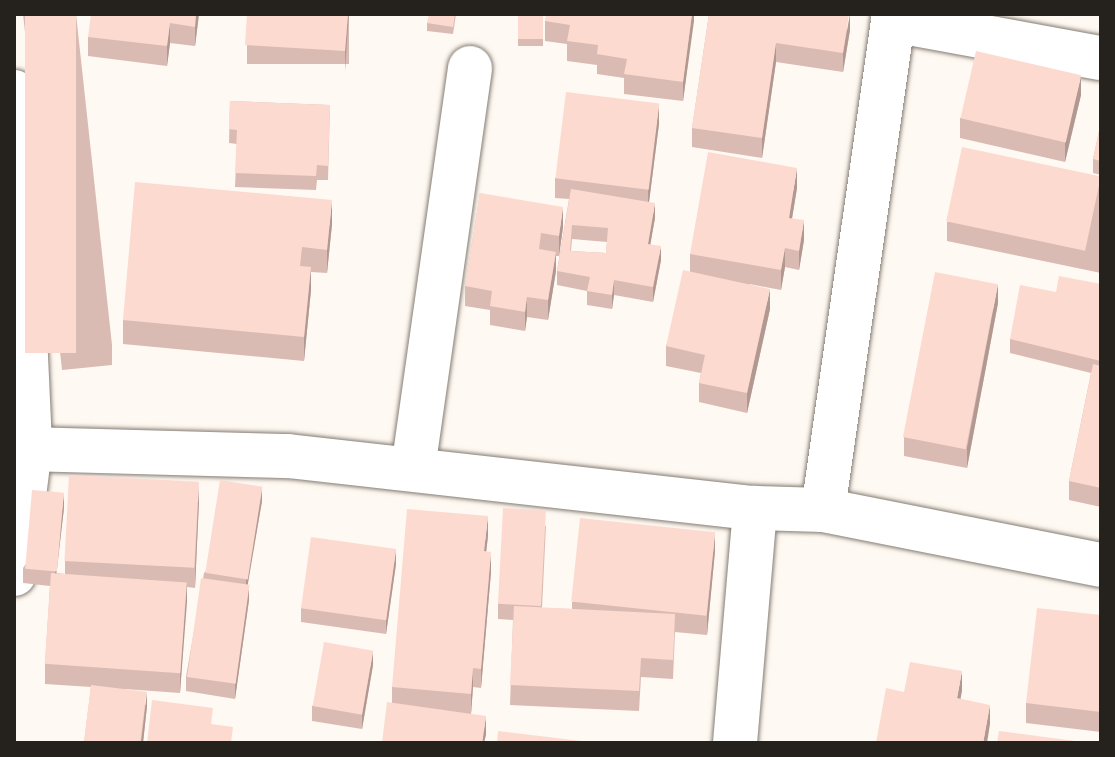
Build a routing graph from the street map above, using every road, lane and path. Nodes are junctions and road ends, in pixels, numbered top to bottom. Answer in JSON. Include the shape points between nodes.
{"nodes":[{"id":1,"x":894,"y":17,"type":"edge"},
{"id":2,"x":1101,"y":58,"type":"edge"},
{"id":3,"x":470,"y":68,"type":"dead end"},
{"id":4,"x":14,"y":92,"type":"edge"},
{"id":5,"x":18,"y":238,"type":"edge"},
{"id":6,"x":30,"y":449,"type":"junction"},
{"id":7,"x":413,"y":469,"type":"junction"},
{"id":8,"x":755,"y":508,"type":"junction"},
{"id":9,"x":823,"y":510,"type":"junction"},
{"id":10,"x":1101,"y":565,"type":"edge"},
{"id":11,"x":14,"y":574,"type":"edge"},
{"id":12,"x":735,"y":743,"type":"edge"}],
"edges":[{"from":1,"to":2,"type":"street"},
{"from":1,"to":9,"type":"street"},
{"from":3,"to":7,"type":"street"},
{"from":4,"to":5,"type":"street"},
{"from":5,"to":6,"type":"street"},
{"from":6,"to":7,"type":"street","via":[[288,456]]},
{"from":6,"to":11,"type":"street"},
{"from":7,"to":8,"type":"street"},
{"from":8,"to":9,"type":"street"},
{"from":8,"to":12,"type":"street"},
{"from":9,"to":10,"type":"street"}]}
